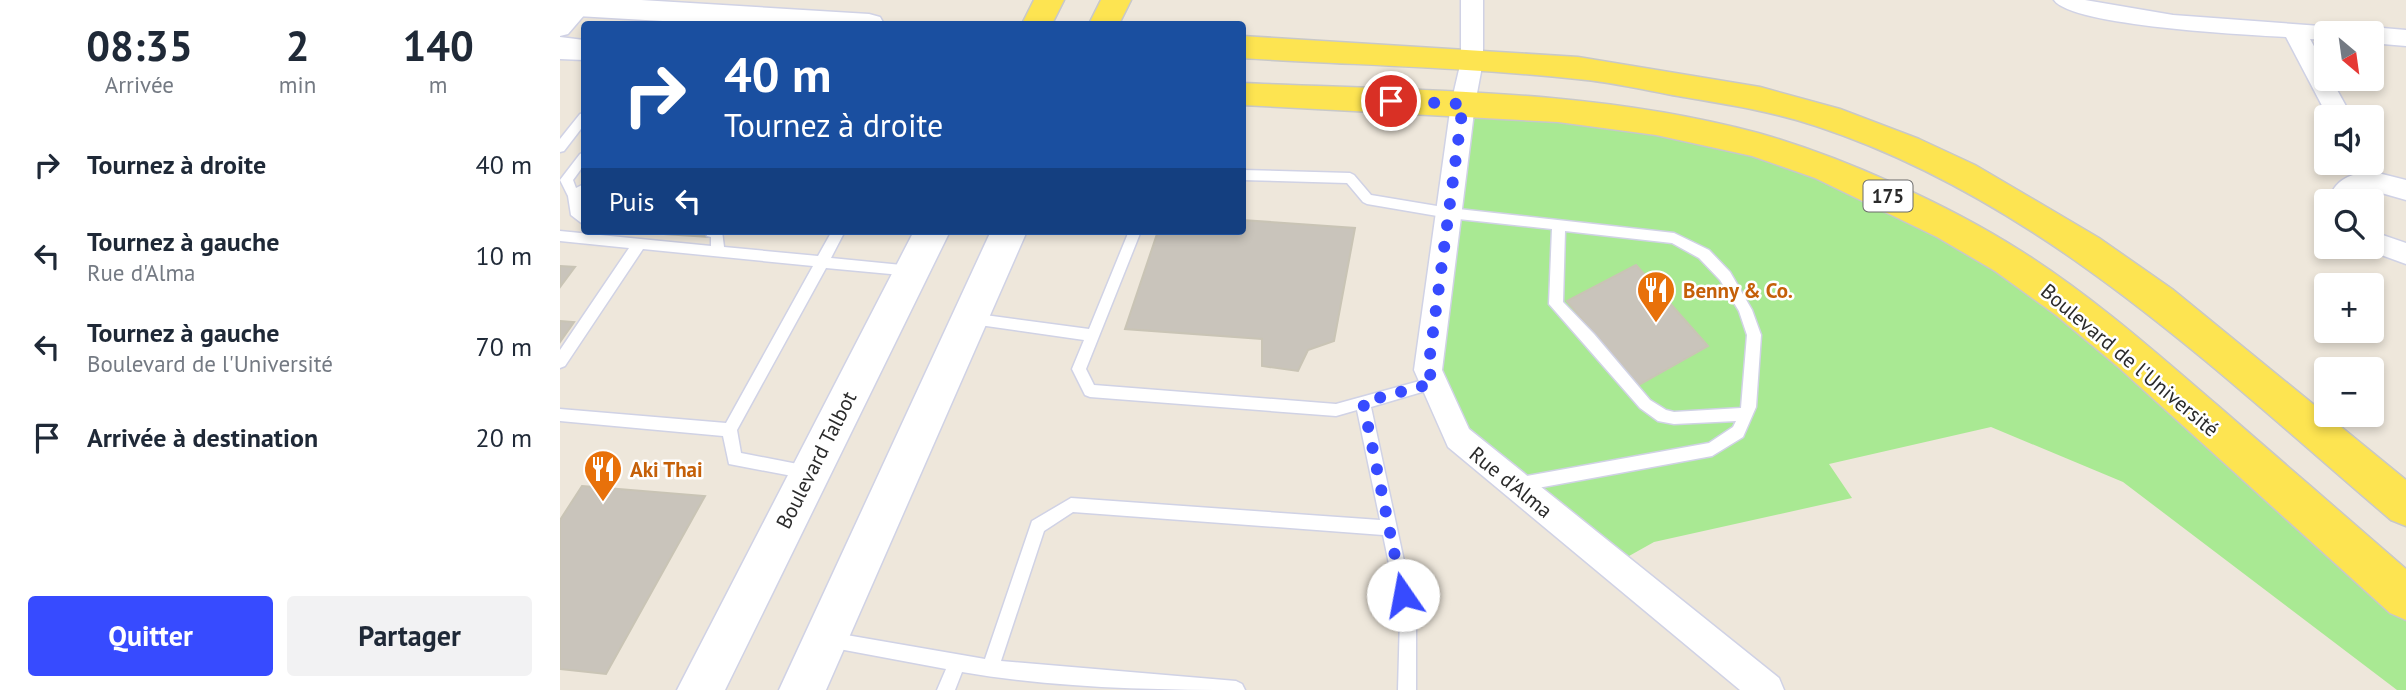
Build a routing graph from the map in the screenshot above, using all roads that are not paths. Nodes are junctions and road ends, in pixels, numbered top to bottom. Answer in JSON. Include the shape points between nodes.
{"nodes":[{"id":1,"x":1049,"y":0,"type":"edge"},
{"id":2,"x":1116,"y":0,"type":"edge"},
{"id":3,"x":1472,"y":0,"type":"edge"},
{"id":4,"x":2065,"y":0,"type":"edge"},
{"id":5,"x":576,"y":4,"type":"edge"},
{"id":6,"x":825,"y":21,"type":"edge"},
{"id":7,"x":1038,"y":21,"type":"edge"},
{"id":8,"x":1106,"y":21,"type":"edge"},
{"id":9,"x":560,"y":29,"type":"edge"},
{"id":10,"x":2294,"y":30,"type":"junction"},
{"id":11,"x":2314,"y":31,"type":"edge"},
{"id":12,"x":2384,"y":36,"type":"edge"},
{"id":13,"x":2406,"y":37,"type":"edge"},
{"id":14,"x":1246,"y":47,"type":"edge"},
{"id":15,"x":560,"y":48,"type":"edge"},
{"id":16,"x":581,"y":50,"type":"edge"},
{"id":17,"x":1472,"y":61,"type":"junction"},
{"id":18,"x":1246,"y":94,"type":"edge"},
{"id":19,"x":1463,"y":104,"type":"junction"},
{"id":20,"x":2334,"y":105,"type":"edge"},
{"id":21,"x":581,"y":121,"type":"edge"},
{"id":22,"x":560,"y":148,"type":"edge"},
{"id":23,"x":581,"y":161,"type":"edge"},
{"id":24,"x":1246,"y":174,"type":"edge"},
{"id":25,"x":2365,"y":175,"type":"edge"},
{"id":26,"x":2374,"y":175,"type":"edge"},
{"id":27,"x":2347,"y":189,"type":"edge"},
{"id":28,"x":2406,"y":190,"type":"edge"},
{"id":29,"x":579,"y":192,"type":"edge"},
{"id":30,"x":1449,"y":213,"type":"junction"},
{"id":31,"x":581,"y":218,"type":"edge"},
{"id":32,"x":1559,"y":225,"type":"junction"},
{"id":33,"x":717,"y":235,"type":"edge"},
{"id":34,"x":837,"y":235,"type":"edge"},
{"id":35,"x":930,"y":235,"type":"edge"},
{"id":36,"x":1007,"y":235,"type":"edge"},
{"id":37,"x":1133,"y":235,"type":"edge"},
{"id":38,"x":560,"y":236,"type":"edge"},
{"id":39,"x":640,"y":243,"type":"junction"},
{"id":40,"x":2384,"y":246,"type":"edge"},
{"id":41,"x":719,"y":251,"type":"junction"},
{"id":42,"x":2406,"y":254,"type":"edge"},
{"id":43,"x":824,"y":262,"type":"junction"},
{"id":44,"x":912,"y":271,"type":"junction"},
{"id":45,"x":969,"y":319,"type":"junction"},
{"id":46,"x":1093,"y":335,"type":"junction"},
{"id":47,"x":560,"y":362,"type":"edge"},
{"id":48,"x":1434,"y":383,"type":"junction"},
{"id":49,"x":1363,"y":402,"type":"junction"},
{"id":50,"x":1746,"y":414,"type":"junction"},
{"id":51,"x":560,"y":415,"type":"edge"},
{"id":52,"x":730,"y":430,"type":"junction"},
{"id":53,"x":810,"y":472,"type":"junction"},
{"id":54,"x":1515,"y":485,"type":"junction"},
{"id":55,"x":2406,"y":506,"type":"edge"},
{"id":56,"x":1389,"y":528,"type":"junction"},
{"id":57,"x":2406,"y":598,"type":"edge"},
{"id":58,"x":825,"y":639,"type":"junction"},
{"id":59,"x":957,"y":663,"type":"junction"},
{"id":60,"x":990,"y":668,"type":"junction"},
{"id":61,"x":699,"y":690,"type":"edge"},
{"id":62,"x":802,"y":690,"type":"edge"},
{"id":63,"x":946,"y":690,"type":"edge"},
{"id":64,"x":1236,"y":690,"type":"edge"},
{"id":65,"x":1407,"y":690,"type":"edge"},
{"id":66,"x":1767,"y":690,"type":"edge"}],
"edges":[{"from":1,"to":7,"type":"main road"},
{"from":2,"to":8,"type":"main road"},
{"from":3,"to":17,"type":"street","name":"Rue d'Alma"},
{"from":4,"to":10,"type":"street","via":[[2173,22]]},
{"from":5,"to":6,"type":"main road"},
{"from":5,"to":9,"type":"street"},
{"from":10,"to":11,"type":"street"},
{"from":10,"to":20,"type":"street"},
{"from":12,"to":13,"type":"street"},
{"from":14,"to":17,"type":"main road","number":"175"},
{"from":15,"to":16,"type":"main road"},
{"from":17,"to":19,"type":"street","name":"Rue d'Alma"},
{"from":17,"to":55,"type":"main road","number":"175","via":[[1578,68],[1760,98],[1828,117],[1963,174],[2086,248],[2159,300]]},
{"from":18,"to":19,"type":"main road","name":"Boulevard de l'Université","number":"175"},
{"from":19,"to":30,"type":"street","name":"Rue d'Alma"},
{"from":19,"to":57,"type":"main road","name":"Boulevard de l'Université","number":"175","via":[[1656,122],[1756,145],[1827,169],[1950,226],[2069,304],[2130,353]]},
{"from":21,"to":22,"type":"lane"},
{"from":23,"to":29,"type":"lane","via":[[566,179]]},
{"from":24,"to":30,"type":"lane","via":[[1350,178],[1367,199]]},
{"from":25,"to":27,"type":"street"},
{"from":26,"to":28,"type":"street"},
{"from":29,"to":31,"type":"lane","via":[[577,215]]},
{"from":30,"to":32,"type":"lane"},
{"from":30,"to":48,"type":"street","name":"Rue d'Alma","via":[[1428,370]]},
{"from":32,"to":50,"type":"lane","via":[[1556,304],[1645,404],[1674,418]]},
{"from":32,"to":50,"type":"lane","via":[[1674,238],[1704,254],[1725,276],[1754,335],[1754,372]]},
{"from":33,"to":41,"type":"lane"},
{"from":34,"to":43,"type":"lane"},
{"from":35,"to":44,"type":"main road","name":"Boulevard Talbot"},
{"from":36,"to":45,"type":"main road"},
{"from":37,"to":46,"type":"lane"},
{"from":38,"to":39,"type":"lane"},
{"from":39,"to":41,"type":"lane"},
{"from":39,"to":47,"type":"lane"},
{"from":40,"to":42,"type":"street"},
{"from":41,"to":43,"type":"lane"},
{"from":43,"to":44,"type":"lane"},
{"from":43,"to":52,"type":"lane"},
{"from":44,"to":53,"type":"main road","name":"Boulevard Talbot"},
{"from":45,"to":46,"type":"lane"},
{"from":45,"to":58,"type":"main road"},
{"from":46,"to":49,"type":"lane","via":[[1079,369],[1090,391],[1336,410]]},
{"from":48,"to":49,"type":"lane"},
{"from":48,"to":54,"type":"street","name":"Rue d'Alma","via":[[1458,438]]},
{"from":49,"to":56,"type":"lane"},
{"from":50,"to":54,"type":"lane","via":[[1738,432],[1713,449]]},
{"from":51,"to":52,"type":"lane"},
{"from":52,"to":53,"type":"lane","via":[[734,458]]},
{"from":53,"to":61,"type":"main road","name":"Boulevard Talbot"},
{"from":54,"to":66,"type":"street","name":"Rue d'Alma"},
{"from":56,"to":60,"type":"lane","via":[[1072,505],[1038,526]]},
{"from":56,"to":65,"type":"lane","via":[[1408,617]]},
{"from":58,"to":59,"type":"lane"},
{"from":58,"to":62,"type":"main road"},
{"from":59,"to":60,"type":"lane"},
{"from":59,"to":63,"type":"lane"},
{"from":60,"to":64,"type":"lane"}]}
